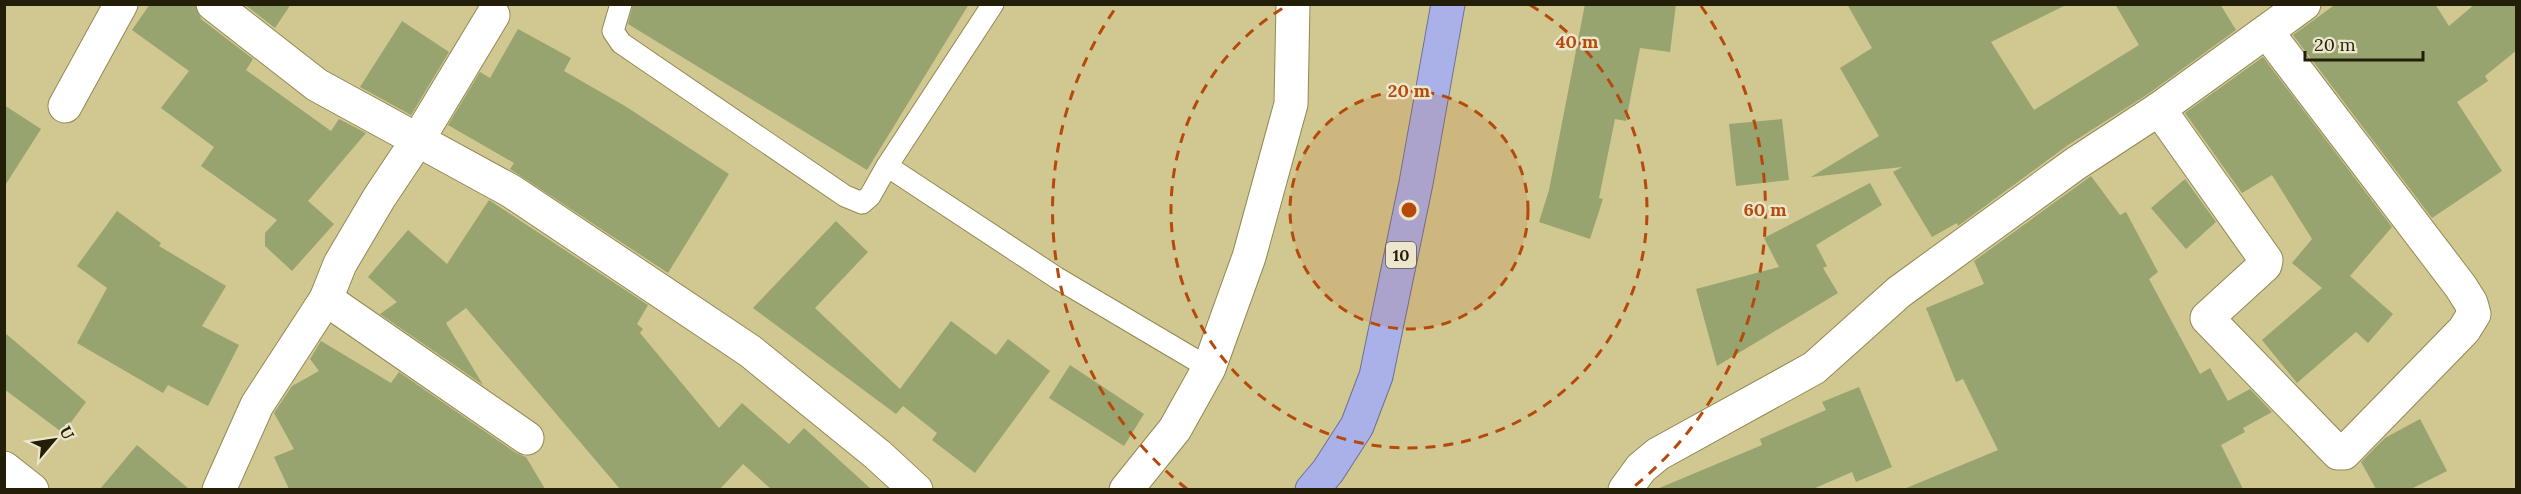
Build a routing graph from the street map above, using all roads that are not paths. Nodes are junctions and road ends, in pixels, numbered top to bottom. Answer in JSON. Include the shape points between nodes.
{"nodes":[{"id":1,"x":121,"y":4,"type":"edge"},
{"id":2,"x":213,"y":4,"type":"edge"},
{"id":3,"x":621,"y":4,"type":"edge"},
{"id":4,"x":993,"y":4,"type":"edge"},
{"id":5,"x":1293,"y":4,"type":"edge"},
{"id":6,"x":1448,"y":4,"type":"edge"},
{"id":7,"x":2304,"y":4,"type":"edge"},
{"id":8,"x":493,"y":15,"type":"dead end"},
{"id":9,"x":2267,"y":32,"type":"junction"},
{"id":10,"x":64,"y":106,"type":"dead end"},
{"id":11,"x":2159,"y":110,"type":"junction"},
{"id":12,"x":417,"y":141,"type":"junction"},
{"id":13,"x":887,"y":166,"type":"junction"},
{"id":14,"x":326,"y":299,"type":"junction"},
{"id":15,"x":1209,"y":368,"type":"junction"},
{"id":16,"x":527,"y":438,"type":"dead end"},
{"id":17,"x":4,"y":468,"type":"edge"},
{"id":18,"x":32,"y":489,"type":"edge"},
{"id":19,"x":219,"y":489,"type":"edge"},
{"id":20,"x":916,"y":489,"type":"edge"},
{"id":21,"x":1126,"y":489,"type":"edge"},
{"id":22,"x":1312,"y":489,"type":"edge"},
{"id":23,"x":1624,"y":489,"type":"edge"}],
"edges":[{"from":1,"to":10,"type":"street"},
{"from":2,"to":12,"type":"street","via":[[317,85]]},
{"from":3,"to":13,"type":"lane","via":[[613,32],[621,44],[845,196],[862,202],[870,196]]},
{"from":4,"to":13,"type":"lane"},
{"from":5,"to":15,"type":"street","via":[[1291,104],[1249,257]]},
{"from":6,"to":22,"type":"highway","number":"10","via":[[1376,376],[1357,426]]},
{"from":7,"to":9,"type":"street"},
{"from":8,"to":12,"type":"street"},
{"from":9,"to":11,"type":"street"},
{"from":9,"to":11,"type":"street","via":[[2461,287],[2474,314],[2464,330],[2344,453],[2338,453],[2207,318],[2266,260]]},
{"from":11,"to":23,"type":"street","via":[[2075,164],[1899,292],[1814,368],[1658,454]]},
{"from":12,"to":14,"type":"street","via":[[351,245]]},
{"from":12,"to":20,"type":"street","via":[[512,191],[750,351]]},
{"from":13,"to":15,"type":"lane","via":[[1057,278]]},
{"from":14,"to":16,"type":"street"},
{"from":14,"to":19,"type":"street","via":[[257,405]]},
{"from":15,"to":21,"type":"street","via":[[1175,429]]},
{"from":17,"to":18,"type":"street"}]}
